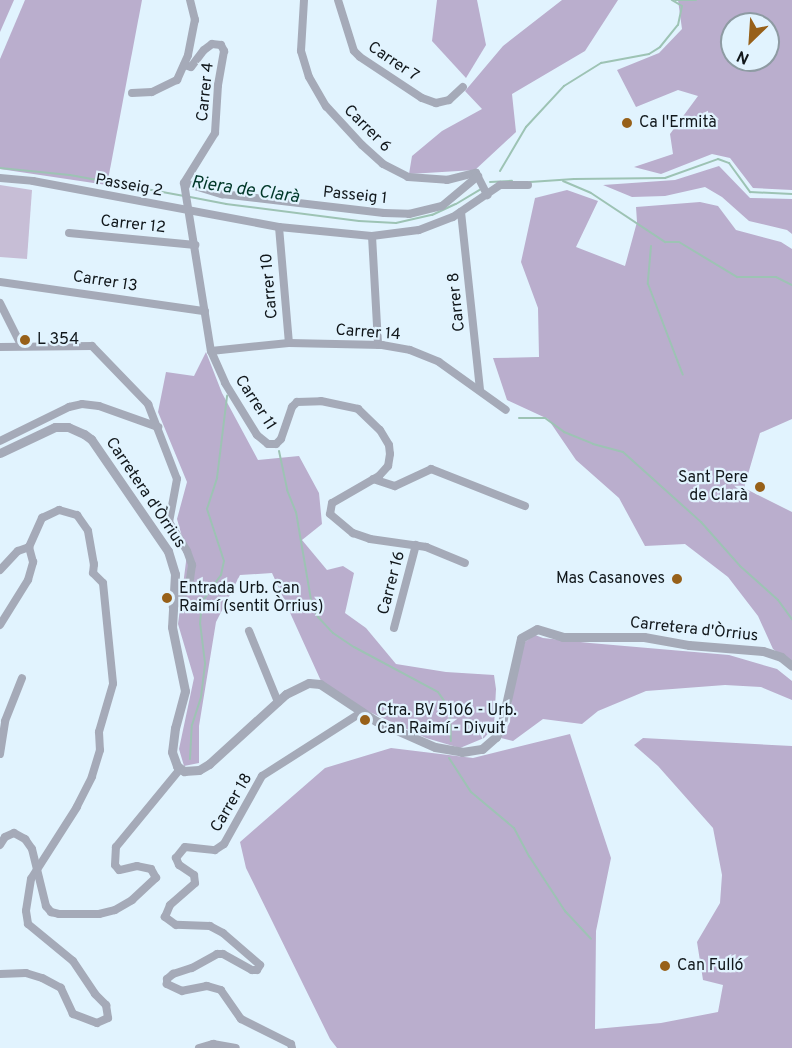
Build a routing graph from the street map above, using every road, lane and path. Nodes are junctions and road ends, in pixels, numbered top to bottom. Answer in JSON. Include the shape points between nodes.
{"nodes":[{"id":1,"x":190,"y":0,"type":"edge"},
{"id":2,"x":304,"y":0,"type":"edge"},
{"id":3,"x":338,"y":0,"type":"edge"},
{"id":4,"x":184,"y":65,"type":"junction"},
{"id":5,"x":463,"y":87,"type":"dead end"},
{"id":6,"x":132,"y":93,"type":"dead end"},
{"id":7,"x":478,"y":176,"type":"junction"},
{"id":8,"x":0,"y":178,"type":"edge"},
{"id":9,"x":185,"y":183,"type":"junction"},
{"id":10,"x":528,"y":185,"type":"dead end"},
{"id":11,"x":487,"y":195,"type":"junction"},
{"id":12,"x":189,"y":211,"type":"junction"},
{"id":13,"x":461,"y":212,"type":"junction"},
{"id":14,"x":279,"y":226,"type":"junction"},
{"id":15,"x":69,"y":233,"type":"dead end"},
{"id":16,"x":372,"y":236,"type":"junction"},
{"id":17,"x":195,"y":245,"type":"junction"},
{"id":18,"x":0,"y":282,"type":"edge"},
{"id":19,"x":0,"y":303,"type":"edge"},
{"id":20,"x":205,"y":311,"type":"junction"},
{"id":21,"x":289,"y":343,"type":"junction"},
{"id":22,"x":21,"y":345,"type":"junction"},
{"id":23,"x":378,"y":345,"type":"junction"},
{"id":24,"x":0,"y":347,"type":"edge"},
{"id":25,"x":211,"y":351,"type":"junction"},
{"id":26,"x":480,"y":390,"type":"junction"},
{"id":27,"x":506,"y":410,"type":"dead end"},
{"id":28,"x":158,"y":427,"type":"junction"},
{"id":29,"x":0,"y":441,"type":"edge"},
{"id":30,"x":0,"y":453,"type":"edge"},
{"id":31,"x":373,"y":479,"type":"junction"},
{"id":32,"x":525,"y":506,"type":"dead end"},
{"id":33,"x":416,"y":545,"type":"junction"},
{"id":34,"x":29,"y":547,"type":"junction"},
{"id":35,"x":465,"y":563,"type":"dead end"},
{"id":36,"x":0,"y":570,"type":"edge"},
{"id":37,"x":171,"y":608,"type":"junction"},
{"id":38,"x":0,"y":625,"type":"edge"},
{"id":39,"x":394,"y":628,"type":"dead end"},
{"id":40,"x":249,"y":632,"type":"dead end"},
{"id":41,"x":792,"y":666,"type":"edge"},
{"id":42,"x":22,"y":678,"type":"dead end"},
{"id":43,"x":278,"y":702,"type":"junction"},
{"id":44,"x":362,"y":712,"type":"junction"},
{"id":45,"x":0,"y":754,"type":"edge"},
{"id":46,"x":180,"y":769,"type":"junction"},
{"id":47,"x":1,"y":841,"type":"edge"},
{"id":48,"x":37,"y":871,"type":"junction"},
{"id":49,"x":0,"y":974,"type":"edge"},
{"id":50,"x":199,"y":1048,"type":"edge"},
{"id":51,"x":236,"y":1048,"type":"edge"},
{"id":52,"x":292,"y":1048,"type":"edge"}],
"edges":[{"from":1,"to":4,"type":"street","via":[[195,20]]},
{"from":2,"to":7,"type":"street","name":"Carrer 6","via":[[301,51],[309,77],[326,106],[362,145],[383,164],[408,177],[447,180],[476,173]]},
{"from":3,"to":5,"type":"street","name":"Carrer 7","via":[[354,51],[360,57],[436,103],[449,100]]},
{"from":4,"to":6,"type":"street","via":[[177,80],[166,87]]},
{"from":4,"to":9,"type":"street","name":"Carrer 4","via":[[191,68],[212,44],[221,45],[224,51],[215,133]]},
{"from":7,"to":9,"type":"street","name":"Passeig 1","via":[[442,206],[409,214],[222,194]]},
{"from":7,"to":11,"type":"street"},
{"from":8,"to":12,"type":"street","name":"Passeig 2"},
{"from":9,"to":12,"type":"street","name":"Carrer 11"},
{"from":10,"to":11,"type":"street","name":"Passeig 2","via":[[500,185]]},
{"from":11,"to":13,"type":"street","name":"Passeig 2"},
{"from":12,"to":14,"type":"street","name":"Passeig 2"},
{"from":12,"to":17,"type":"street","name":"Carrer 11"},
{"from":13,"to":16,"type":"street","name":"Passeig 2","via":[[419,230]]},
{"from":13,"to":26,"type":"street","name":"Carrer 8"},
{"from":14,"to":16,"type":"street","name":"Passeig 2"},
{"from":14,"to":21,"type":"street","name":"Carrer 10"},
{"from":15,"to":17,"type":"street","name":"Carrer 12"},
{"from":16,"to":23,"type":"street"},
{"from":17,"to":20,"type":"street","name":"Carrer 11"},
{"from":18,"to":20,"type":"street","name":"Carrer 13"},
{"from":19,"to":22,"type":"street"},
{"from":20,"to":25,"type":"street","name":"Carrer 11"},
{"from":21,"to":23,"type":"street","name":"Carrer 14"},
{"from":21,"to":25,"type":"street","name":"Carrer 14"},
{"from":22,"to":24,"type":"street"},
{"from":22,"to":28,"type":"street","via":[[92,346],[148,404]]},
{"from":23,"to":26,"type":"street","name":"Carrer 14","via":[[410,350],[439,362]]},
{"from":25,"to":31,"type":"street","name":"Carrer 11","via":[[243,413],[268,444],[281,439],[297,402],[321,401],[358,409],[389,445],[388,466]]},
{"from":26,"to":27,"type":"street","name":"Carrer 14"},
{"from":28,"to":29,"type":"street","via":[[99,406],[82,404],[69,406]]},
{"from":28,"to":37,"type":"street","via":[[177,479],[169,522],[192,565],[180,600]]},
{"from":30,"to":37,"type":"street","name":"Carretera d'Òrrius","via":[[55,427],[68,427],[91,439],[172,559],[175,574]]},
{"from":31,"to":32,"type":"street","via":[[395,486],[431,469]]},
{"from":31,"to":33,"type":"street","name":"Carrer 11","via":[[332,503],[330,514],[353,533]]},
{"from":33,"to":35,"type":"street","name":"Carrer 11"},
{"from":33,"to":39,"type":"street","name":"Carrer 16"},
{"from":34,"to":36,"type":"street","via":[[18,551]]},
{"from":34,"to":38,"type":"street","via":[[33,562],[28,580]]},
{"from":34,"to":48,"type":"street","via":[[42,518],[59,510],[77,515],[88,531],[93,573],[103,584],[113,684],[99,732],[100,750],[93,777]]},
{"from":37,"to":46,"type":"street","name":"Carretera d'Òrrius","via":[[185,691],[172,744],[173,758]]},
{"from":40,"to":43,"type":"street"},
{"from":41,"to":44,"type":"street","name":"Carretera d'Òrrius","via":[[763,651],[651,638],[563,637],[537,629],[521,638],[501,727],[489,745],[462,753],[446,750]]},
{"from":42,"to":45,"type":"street","via":[[5,721]]},
{"from":43,"to":44,"type":"street","name":"Carretera d'Òrrius","via":[[295,688],[315,683]]},
{"from":43,"to":46,"type":"street","name":"Carretera d'Òrrius","via":[[203,768],[189,772]]},
{"from":44,"to":52,"type":"street","name":"Carrer 18","via":[[262,776],[224,844],[215,850],[185,847],[176,858],[179,865],[194,874],[195,883],[170,905],[165,917],[176,925],[210,926],[260,965],[252,970],[217,954],[182,973],[172,974],[167,984],[182,991],[207,986],[221,990],[241,1019]]},
{"from":46,"to":48,"type":"street","via":[[116,847],[115,865],[119,870],[137,866],[151,869],[156,878],[132,900],[99,914],[58,914],[46,906]]},
{"from":47,"to":48,"type":"street","via":[[14,833],[25,839],[32,849]]},
{"from":48,"to":49,"type":"street","via":[[27,897],[28,924],[73,962],[106,1005],[108,1018],[97,1023],[73,1014],[62,988],[42,978],[26,973]]},
{"from":50,"to":51,"type":"street","via":[[213,1044]]}]}
